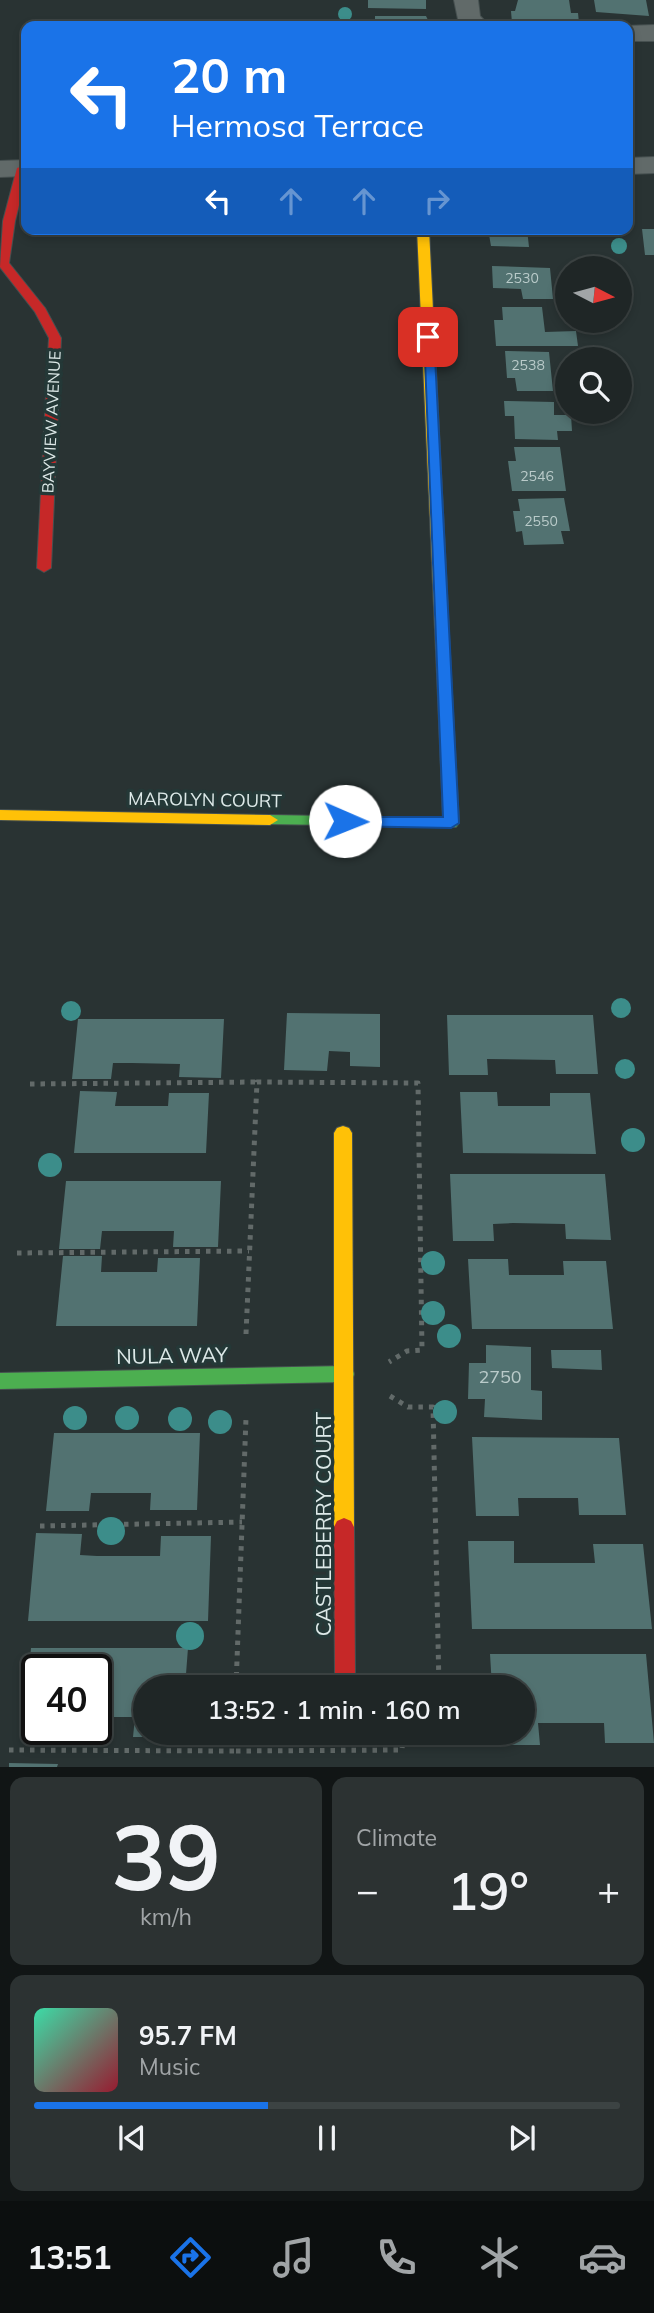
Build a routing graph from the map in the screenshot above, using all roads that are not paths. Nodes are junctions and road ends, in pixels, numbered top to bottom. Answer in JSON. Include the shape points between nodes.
{"nodes":[{"id":1,"x":466,"y":0,"type":"edge"},
{"id":2,"x":471,"y":21,"type":"edge"},
{"id":3,"x":633,"y":33,"type":"edge"},
{"id":4,"x":654,"y":33,"type":"edge"},
{"id":5,"x":654,"y":165,"type":"edge"},
{"id":6,"x":633,"y":166,"type":"edge"},
{"id":7,"x":16,"y":169,"type":"edge"},
{"id":8,"x":423,"y":235,"type":"edge"},
{"id":9,"x":44,"y":568,"type":"dead end"},
{"id":10,"x":0,"y":815,"type":"edge"},
{"id":11,"x":343,"y":1133,"type":"dead end"},
{"id":12,"x":345,"y":1374,"type":"junction"},
{"id":13,"x":0,"y":1381,"type":"edge"},
{"id":14,"x":345,"y":1675,"type":"dead end"}],
"edges":[{"from":1,"to":2,"type":"street"},
{"from":3,"to":4,"type":"street"},
{"from":5,"to":6,"type":"street"},
{"from":7,"to":9,"type":"street","name":"BAYVIEW AVENUE","via":[[3,263],[41,311],[55,338]]},
{"from":8,"to":10,"type":"street","name":"MAROLYN COURT","via":[[451,823]]},
{"from":11,"to":12,"type":"street","name":"CASTLEBERRY COURT"},
{"from":12,"to":13,"type":"street","name":"NULA WAY"},
{"from":12,"to":14,"type":"street","name":"CASTLEBERRY COURT"}]}
